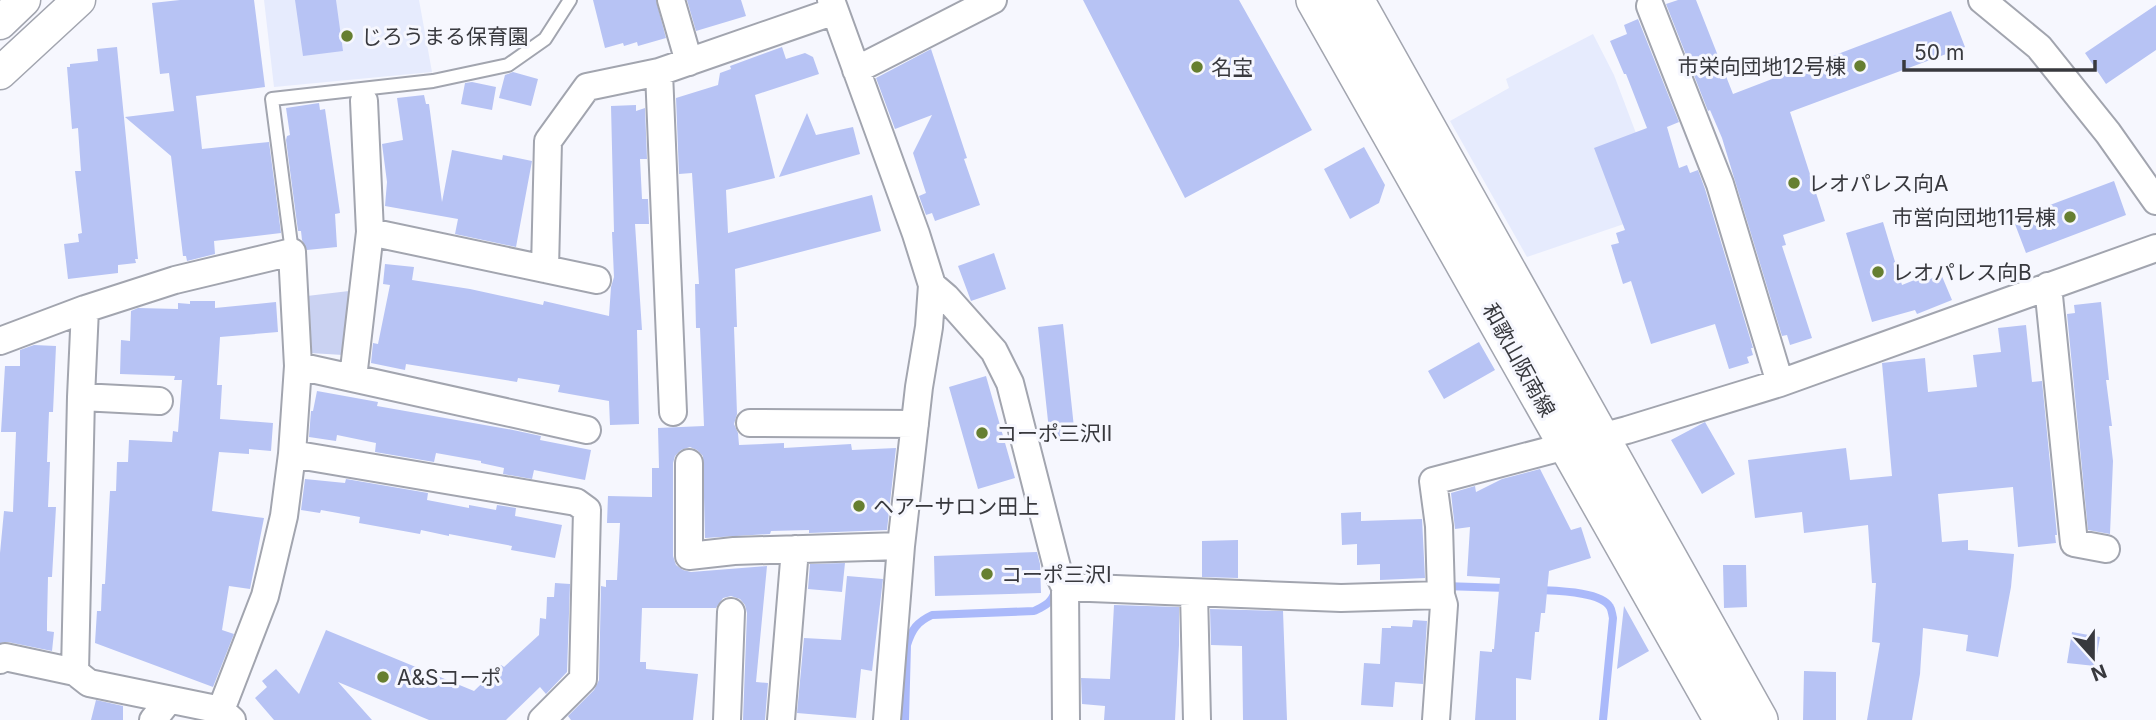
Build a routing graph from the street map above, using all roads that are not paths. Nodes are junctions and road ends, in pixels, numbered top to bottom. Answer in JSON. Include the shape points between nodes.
{"nodes":[{"id":1,"x":24,"y":0,"type":"edge"},
{"id":2,"x":79,"y":0,"type":"edge"},
{"id":3,"x":570,"y":0,"type":"edge"},
{"id":4,"x":671,"y":0,"type":"edge"},
{"id":5,"x":993,"y":0,"type":"edge"},
{"id":6,"x":1315,"y":0,"type":"edge"},
{"id":7,"x":1355,"y":0,"type":"edge"},
{"id":8,"x":1982,"y":0,"type":"edge"},
{"id":9,"x":833,"y":6,"type":"edge"},
{"id":10,"x":1650,"y":6,"type":"dead end"},
{"id":11,"x":0,"y":23,"type":"edge"},
{"id":12,"x":689,"y":62,"type":"junction"},
{"id":13,"x":856,"y":70,"type":"junction"},
{"id":14,"x":659,"y":72,"type":"junction"},
{"id":15,"x":0,"y":73,"type":"edge"},
{"id":16,"x":364,"y":101,"type":"dead end"},
{"id":17,"x":2156,"y":201,"type":"edge"},
{"id":18,"x":370,"y":232,"type":"junction"},
{"id":19,"x":2156,"y":248,"type":"edge"},
{"id":20,"x":292,"y":252,"type":"junction"},
{"id":21,"x":545,"y":269,"type":"junction"},
{"id":22,"x":597,"y":279,"type":"dead end"},
{"id":23,"x":932,"y":285,"type":"junction"},
{"id":24,"x":2048,"y":286,"type":"junction"},
{"id":25,"x":86,"y":309,"type":"junction"},
{"id":26,"x":0,"y":341,"type":"edge"},
{"id":27,"x":298,"y":366,"type":"junction"},
{"id":28,"x":353,"y":378,"type":"junction"},
{"id":29,"x":1780,"y":383,"type":"junction"},
{"id":30,"x":81,"y":397,"type":"junction"},
{"id":31,"x":159,"y":401,"type":"dead end"},
{"id":32,"x":673,"y":412,"type":"dead end"},
{"id":33,"x":750,"y":423,"type":"dead end"},
{"id":34,"x":915,"y":424,"type":"junction"},
{"id":35,"x":587,"y":430,"type":"dead end"},
{"id":36,"x":1583,"y":441,"type":"junction"},
{"id":37,"x":292,"y":454,"type":"junction"},
{"id":38,"x":689,"y":463,"type":"dead end"},
{"id":39,"x":901,"y":546,"type":"junction"},
{"id":40,"x":795,"y":549,"type":"junction"},
{"id":41,"x":2106,"y":549,"type":"dead end"},
{"id":42,"x":1062,"y":581,"type":"junction"},
{"id":43,"x":1440,"y":588,"type":"junction"},
{"id":44,"x":1194,"y":593,"type":"junction"},
{"id":45,"x":731,"y":612,"type":"dead end"},
{"id":46,"x":0,"y":660,"type":"edge"},
{"id":47,"x":75,"y":672,"type":"junction"},
{"id":48,"x":161,"y":710,"type":"edge"},
{"id":49,"x":226,"y":715,"type":"edge"},
{"id":50,"x":542,"y":720,"type":"edge"},
{"id":51,"x":727,"y":720,"type":"edge"},
{"id":52,"x":781,"y":720,"type":"edge"},
{"id":53,"x":887,"y":720,"type":"edge"},
{"id":54,"x":1066,"y":720,"type":"edge"},
{"id":55,"x":1197,"y":720,"type":"edge"},
{"id":56,"x":1436,"y":720,"type":"edge"},
{"id":57,"x":1723,"y":720,"type":"edge"},
{"id":58,"x":1759,"y":720,"type":"edge"}],
"edges":[{"from":1,"to":11,"type":"street"},
{"from":2,"to":15,"type":"street"},
{"from":3,"to":20,"type":"lane","via":[[545,39],[508,65],[433,81],[272,99]]},
{"from":4,"to":12,"type":"street"},
{"from":5,"to":13,"type":"street"},
{"from":6,"to":36,"type":"main road","name":"和歌山阪南線"},
{"from":7,"to":36,"type":"main road","name":"和歌山阪南線"},
{"from":8,"to":17,"type":"street","via":[[2039,47]]},
{"from":9,"to":12,"type":"street"},
{"from":9,"to":13,"type":"street"},
{"from":10,"to":29,"type":"street","via":[[1720,184]]},
{"from":12,"to":14,"type":"street"},
{"from":13,"to":23,"type":"street"},
{"from":14,"to":21,"type":"street","via":[[587,87],[548,141]]},
{"from":14,"to":32,"type":"street"},
{"from":16,"to":18,"type":"street"},
{"from":18,"to":21,"type":"street"},
{"from":18,"to":28,"type":"street"},
{"from":19,"to":24,"type":"street"},
{"from":20,"to":25,"type":"street","via":[[175,280]]},
{"from":20,"to":27,"type":"street"},
{"from":21,"to":22,"type":"street"},
{"from":23,"to":34,"type":"street"},
{"from":23,"to":42,"type":"street","via":[[994,351],[1010,383]]},
{"from":24,"to":29,"type":"street"},
{"from":24,"to":41,"type":"street","via":[[2074,543]]},
{"from":25,"to":26,"type":"street"},
{"from":25,"to":30,"type":"street"},
{"from":27,"to":28,"type":"street"},
{"from":27,"to":37,"type":"street"},
{"from":28,"to":35,"type":"street"},
{"from":29,"to":36,"type":"street"},
{"from":30,"to":31,"type":"street"},
{"from":30,"to":47,"type":"street"},
{"from":33,"to":34,"type":"street"},
{"from":34,"to":39,"type":"street"},
{"from":36,"to":43,"type":"street","via":[[1433,481]]},
{"from":36,"to":57,"type":"main road","name":"和歌山阪南線"},
{"from":36,"to":58,"type":"main road","name":"和歌山阪南線"},
{"from":37,"to":49,"type":"street","via":[[284,516],[265,596]]},
{"from":37,"to":50,"type":"street","via":[[576,502],[587,510],[583,679]]},
{"from":38,"to":40,"type":"street","via":[[690,556]]},
{"from":39,"to":40,"type":"street"},
{"from":39,"to":53,"type":"street"},
{"from":40,"to":52,"type":"street"},
{"from":42,"to":44,"type":"street"},
{"from":42,"to":54,"type":"street"},
{"from":43,"to":44,"type":"street","via":[[1341,598]]},
{"from":43,"to":56,"type":"street","via":[[1444,605]]},
{"from":44,"to":55,"type":"street"},
{"from":45,"to":51,"type":"street"},
{"from":46,"to":47,"type":"street","via":[[5,657]]},
{"from":47,"to":48,"type":"street","via":[[89,683]]},
{"from":48,"to":49,"type":"street"}]}
